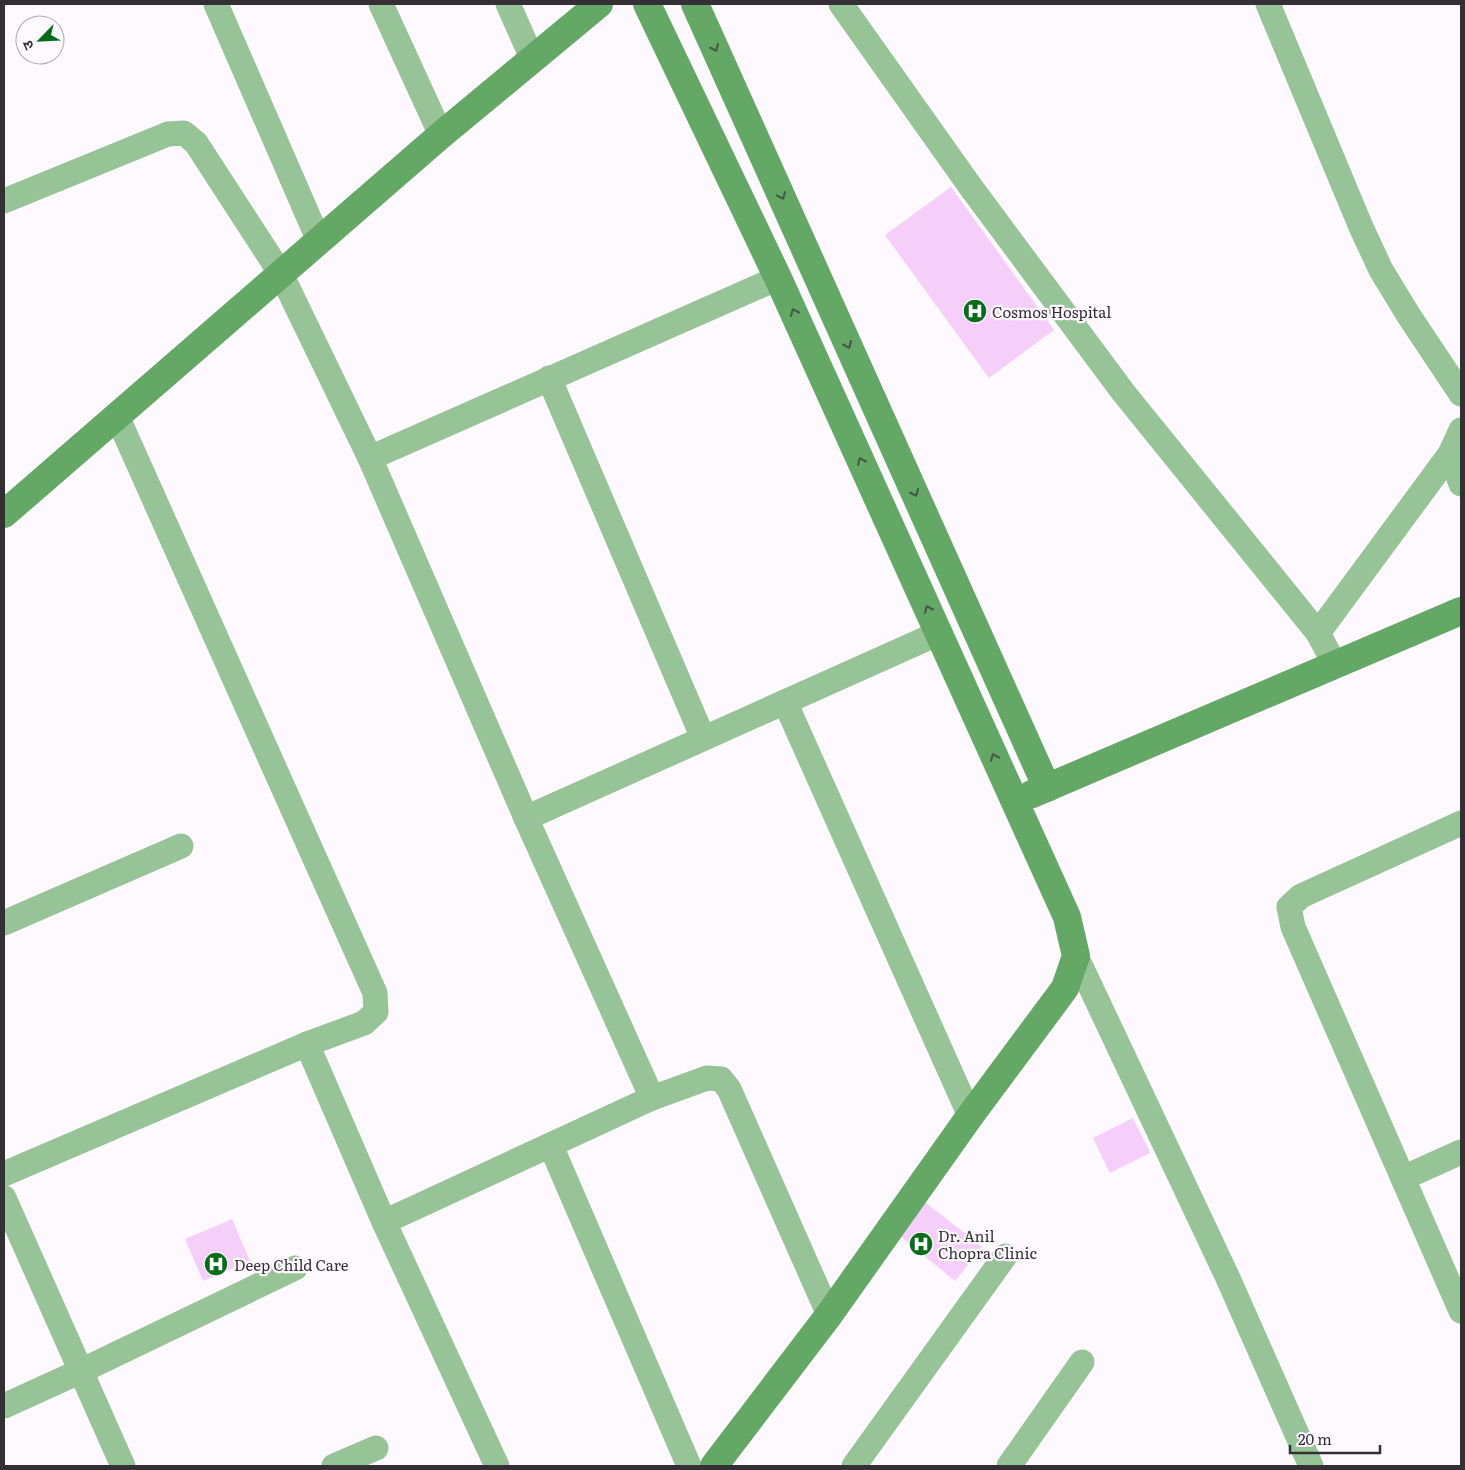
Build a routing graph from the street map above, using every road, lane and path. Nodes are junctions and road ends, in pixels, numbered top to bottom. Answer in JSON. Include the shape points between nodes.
{"nodes":[{"id":1,"x":216,"y":4,"type":"edge"},
{"id":2,"x":381,"y":4,"type":"edge"},
{"id":3,"x":508,"y":4,"type":"edge"},
{"id":4,"x":599,"y":4,"type":"edge"},
{"id":5,"x":647,"y":4,"type":"edge"},
{"id":6,"x":695,"y":4,"type":"edge"},
{"id":7,"x":841,"y":4,"type":"edge"},
{"id":8,"x":1268,"y":4,"type":"edge"},
{"id":9,"x":533,"y":60,"type":"junction"},
{"id":10,"x":441,"y":135,"type":"junction"},
{"id":11,"x":4,"y":201,"type":"edge"},
{"id":12,"x":320,"y":241,"type":"junction"},
{"id":13,"x":281,"y":274,"type":"junction"},
{"id":14,"x":778,"y":278,"type":"junction"},
{"id":15,"x":549,"y":378,"type":"junction"},
{"id":16,"x":1461,"y":394,"type":"edge"},
{"id":17,"x":117,"y":416,"type":"junction"},
{"id":18,"x":1461,"y":430,"type":"edge"},
{"id":19,"x":1450,"y":454,"type":"junction"},
{"id":20,"x":370,"y":458,"type":"junction"},
{"id":21,"x":1461,"y":484,"type":"edge"},
{"id":22,"x":4,"y":514,"type":"edge"},
{"id":23,"x":937,"y":541,"type":"junction"},
{"id":24,"x":904,"y":555,"type":"junction"},
{"id":25,"x":1461,"y":611,"type":"edge"},
{"id":26,"x":939,"y":633,"type":"junction"},
{"id":27,"x":1318,"y":633,"type":"junction"},
{"id":28,"x":1335,"y":665,"type":"junction"},
{"id":29,"x":785,"y":702,"type":"junction"},
{"id":30,"x":703,"y":738,"type":"junction"},
{"id":31,"x":1047,"y":788,"type":"junction"},
{"id":32,"x":1014,"y":801,"type":"junction"},
{"id":33,"x":526,"y":818,"type":"junction"},
{"id":34,"x":1461,"y":823,"type":"edge"},
{"id":35,"x":181,"y":846,"type":"dead end"},
{"id":36,"x":4,"y":923,"type":"edge"},
{"id":37,"x":1076,"y":956,"type":"junction"},
{"id":38,"x":308,"y":1044,"type":"junction"},
{"id":39,"x":652,"y":1098,"type":"junction"},
{"id":40,"x":970,"y":1116,"type":"junction"},
{"id":41,"x":551,"y":1146,"type":"junction"},
{"id":42,"x":1461,"y":1152,"type":"edge"},
{"id":43,"x":4,"y":1174,"type":"edge"},
{"id":44,"x":1403,"y":1178,"type":"junction"},
{"id":45,"x":4,"y":1198,"type":"edge"},
{"id":46,"x":384,"y":1222,"type":"junction"},
{"id":47,"x":1005,"y":1256,"type":"dead end"},
{"id":48,"x":295,"y":1268,"type":"dead end"},
{"id":49,"x":1461,"y":1311,"type":"edge"},
{"id":50,"x":829,"y":1315,"type":"junction"},
{"id":51,"x":1082,"y":1362,"type":"dead end"},
{"id":52,"x":81,"y":1371,"type":"junction"},
{"id":53,"x":4,"y":1406,"type":"edge"},
{"id":54,"x":376,"y":1448,"type":"dead end"},
{"id":55,"x":123,"y":1466,"type":"edge"},
{"id":56,"x":334,"y":1466,"type":"edge"},
{"id":57,"x":497,"y":1466,"type":"edge"},
{"id":58,"x":689,"y":1466,"type":"edge"},
{"id":59,"x":714,"y":1466,"type":"edge"},
{"id":60,"x":854,"y":1466,"type":"edge"},
{"id":61,"x":1008,"y":1466,"type":"edge"},
{"id":62,"x":1312,"y":1466,"type":"edge"}],
"edges":[{"from":1,"to":12,"type":"street"},
{"from":2,"to":10,"type":"street"},
{"from":3,"to":9,"type":"street"},
{"from":4,"to":9,"type":"street"},
{"from":5,"to":14,"type":"street"},
{"from":6,"to":23,"type":"street","one_way":true},
{"from":7,"to":27,"type":"street","via":[[970,186],[1123,392]]},
{"from":8,"to":16,"type":"street","via":[[1382,270]]},
{"from":9,"to":10,"type":"street"},
{"from":10,"to":12,"type":"street"},
{"from":11,"to":13,"type":"street","via":[[148,140],[184,133],[196,143]]},
{"from":12,"to":13,"type":"street"},
{"from":13,"to":17,"type":"street"},
{"from":13,"to":20,"type":"street"},
{"from":14,"to":15,"type":"street"},
{"from":24,"to":14,"type":"street","one_way":true},
{"from":15,"to":20,"type":"street"},
{"from":15,"to":30,"type":"street"},
{"from":17,"to":22,"type":"street"},
{"from":17,"to":38,"type":"street","via":[[375,994],[376,1012],[364,1023]]},
{"from":18,"to":19,"type":"street"},
{"from":19,"to":21,"type":"street"},
{"from":19,"to":27,"type":"street"},
{"from":20,"to":33,"type":"street"},
{"from":23,"to":24,"type":"street"},
{"from":23,"to":31,"type":"street"},
{"from":26,"to":24,"type":"street","one_way":true},
{"from":25,"to":28,"type":"street"},
{"from":26,"to":29,"type":"street"},
{"from":32,"to":26,"type":"street","one_way":true},
{"from":27,"to":28,"type":"street"},
{"from":28,"to":31,"type":"street"},
{"from":29,"to":30,"type":"street"},
{"from":29,"to":40,"type":"street"},
{"from":30,"to":33,"type":"street"},
{"from":31,"to":32,"type":"street"},
{"from":32,"to":37,"type":"street","via":[[1066,917]]},
{"from":33,"to":39,"type":"street"},
{"from":34,"to":44,"type":"street","via":[[1302,896],[1289,907],[1293,927]]},
{"from":35,"to":36,"type":"street"},
{"from":37,"to":40,"type":"street","via":[[1065,988]]},
{"from":37,"to":62,"type":"street","via":[[1227,1276]]},
{"from":38,"to":43,"type":"street"},
{"from":38,"to":46,"type":"street"},
{"from":39,"to":41,"type":"street"},
{"from":39,"to":50,"type":"street","via":[[707,1078],[720,1079],[729,1089]]},
{"from":40,"to":50,"type":"street"},
{"from":41,"to":46,"type":"street"},
{"from":41,"to":58,"type":"street"},
{"from":42,"to":44,"type":"street"},
{"from":44,"to":49,"type":"street"},
{"from":45,"to":52,"type":"street"},
{"from":46,"to":57,"type":"street"},
{"from":47,"to":60,"type":"street"},
{"from":48,"to":52,"type":"street"},
{"from":50,"to":59,"type":"street"},
{"from":51,"to":61,"type":"street"},
{"from":52,"to":53,"type":"street"},
{"from":52,"to":55,"type":"street"},
{"from":54,"to":56,"type":"street"}]}
